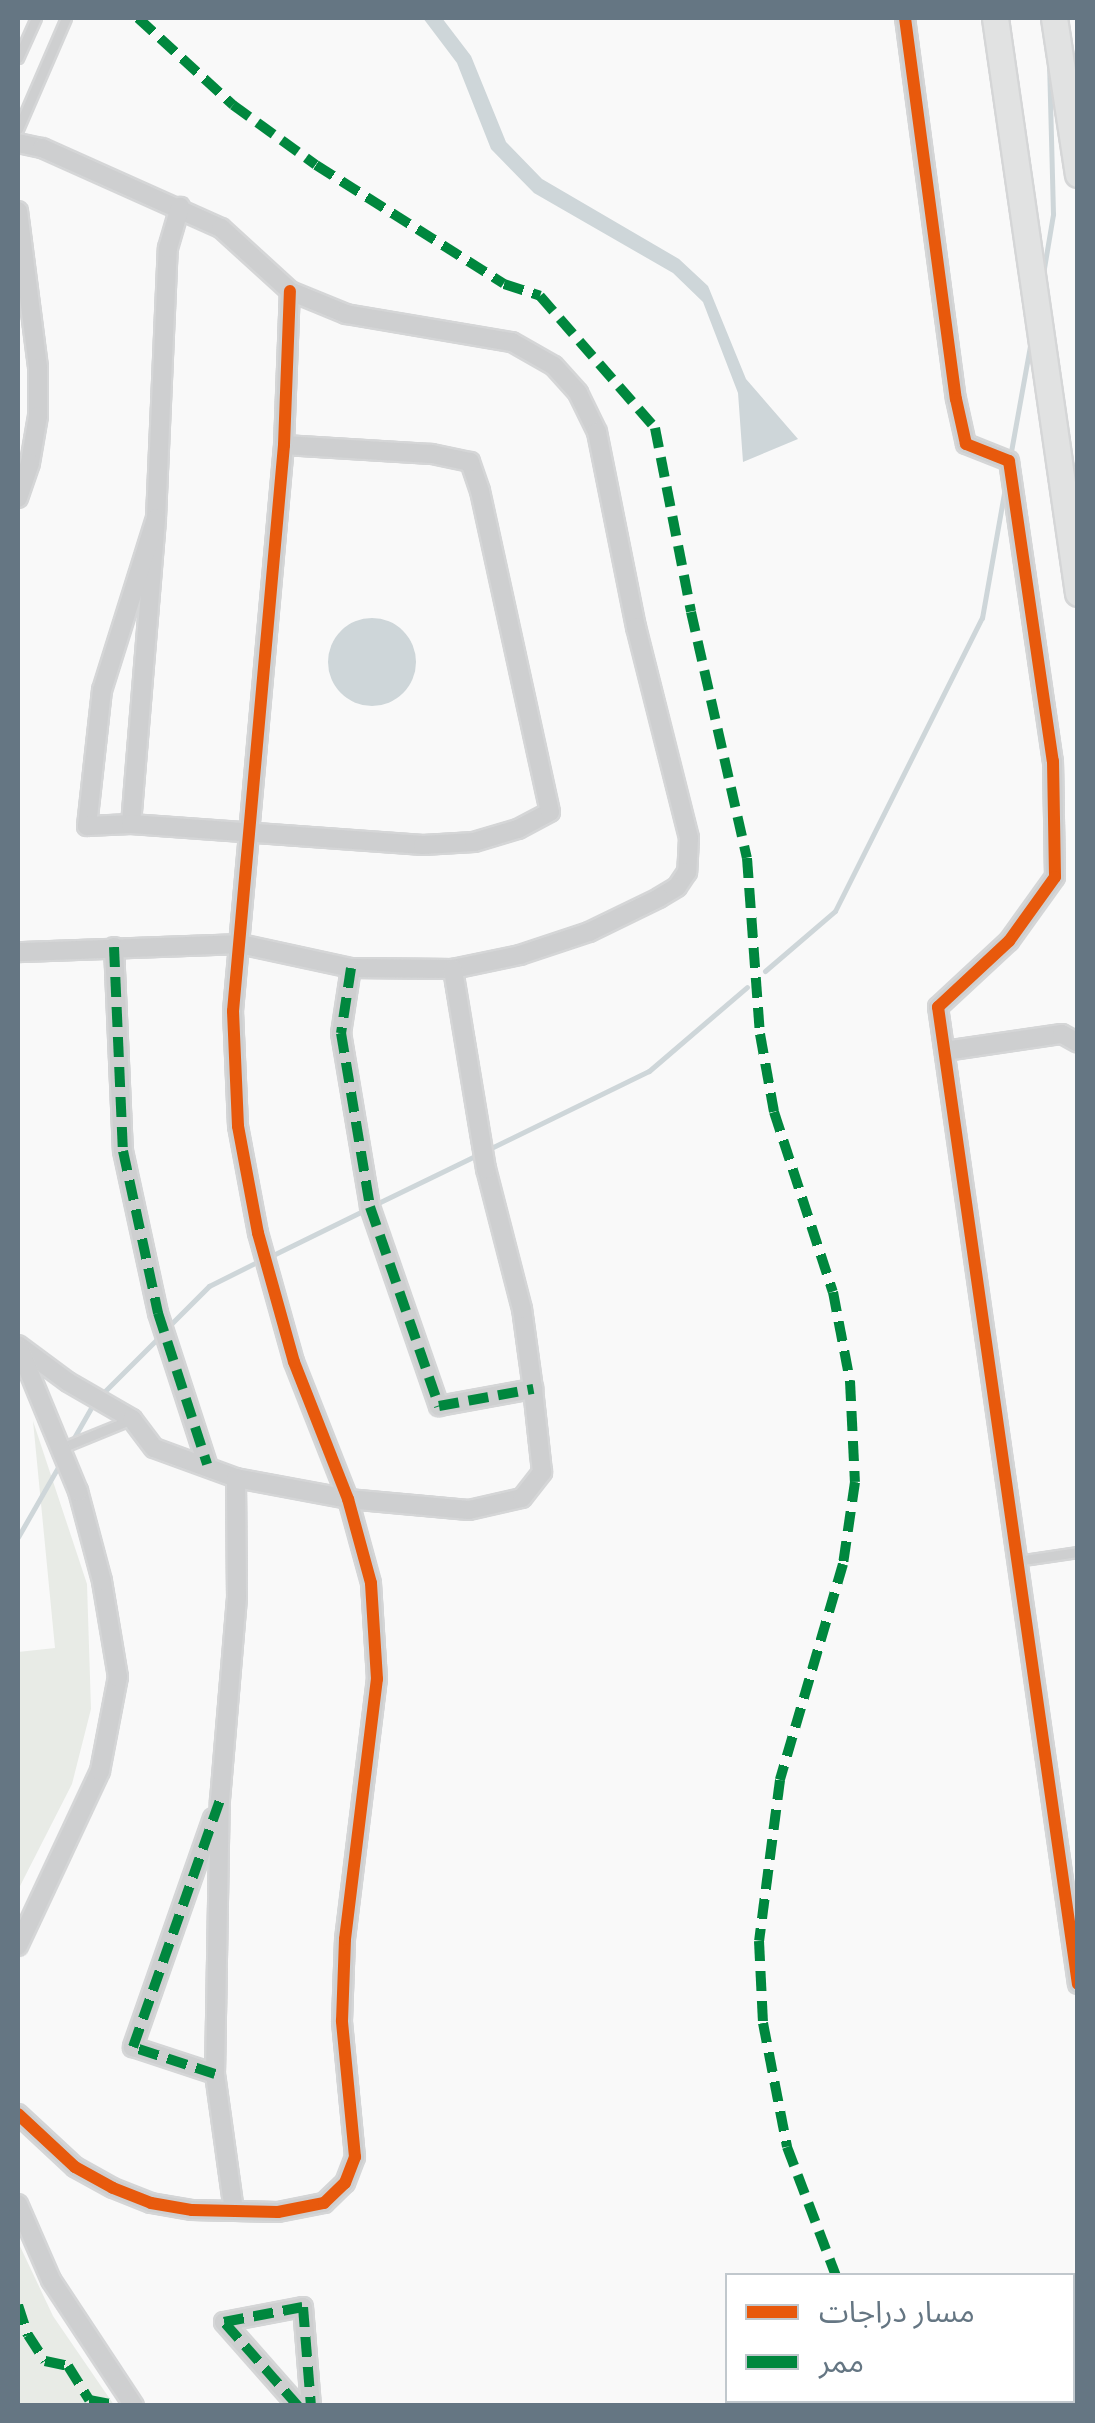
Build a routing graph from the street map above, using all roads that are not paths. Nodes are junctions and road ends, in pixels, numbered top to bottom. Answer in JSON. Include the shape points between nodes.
{"nodes":[{"id":1,"x":36,"y":18,"type":"edge"},
{"id":2,"x":66,"y":18,"type":"edge"},
{"id":3,"x":905,"y":18,"type":"edge"},
{"id":4,"x":995,"y":18,"type":"edge"},
{"id":5,"x":1054,"y":18,"type":"edge"},
{"id":6,"x":18,"y":58,"type":"edge"},
{"id":7,"x":18,"y":129,"type":"edge"},
{"id":8,"x":18,"y":143,"type":"edge"},
{"id":9,"x":1078,"y":174,"type":"edge"},
{"id":10,"x":180,"y":207,"type":"junction"},
{"id":11,"x":18,"y":210,"type":"edge"},
{"id":12,"x":290,"y":291,"type":"junction"},
{"id":13,"x":284,"y":446,"type":"junction"},
{"id":14,"x":18,"y":498,"type":"edge"},
{"id":15,"x":156,"y":518,"type":"junction"},
{"id":16,"x":1078,"y":593,"type":"edge"},
{"id":17,"x":132,"y":824,"type":"junction"},
{"id":18,"x":251,"y":831,"type":"junction"},
{"id":19,"x":240,"y":944,"type":"junction"},
{"id":20,"x":114,"y":947,"type":"junction"},
{"id":21,"x":18,"y":952,"type":"edge"},
{"id":22,"x":351,"y":968,"type":"junction"},
{"id":23,"x":453,"y":969,"type":"junction"},
{"id":24,"x":1078,"y":1042,"type":"edge"},
{"id":25,"x":944,"y":1051,"type":"junction"},
{"id":26,"x":18,"y":1345,"type":"edge"},
{"id":27,"x":533,"y":1390,"type":"junction"},
{"id":28,"x":132,"y":1419,"type":"junction"},
{"id":29,"x":60,"y":1448,"type":"junction"},
{"id":30,"x":207,"y":1464,"type":"junction"},
{"id":31,"x":236,"y":1478,"type":"junction"},
{"id":32,"x":348,"y":1499,"type":"junction"},
{"id":33,"x":1078,"y":1552,"type":"edge"},
{"id":34,"x":1017,"y":1560,"type":"junction"},
{"id":35,"x":220,"y":1800,"type":"junction"},
{"id":36,"x":1072,"y":1914,"type":"edge"},
{"id":37,"x":18,"y":1946,"type":"edge"},
{"id":38,"x":1078,"y":1984,"type":"edge"},
{"id":39,"x":215,"y":2074,"type":"junction"},
{"id":40,"x":20,"y":2108,"type":"edge"},
{"id":41,"x":18,"y":2204,"type":"edge"},
{"id":42,"x":234,"y":2212,"type":"junction"},
{"id":43,"x":134,"y":2406,"type":"edge"},
{"id":44,"x":298,"y":2406,"type":"edge"},
{"id":45,"x":311,"y":2406,"type":"edge"}],
"edges":[{"from":1,"to":6,"type":"lane"},
{"from":2,"to":7,"type":"lane"},
{"from":3,"to":25,"type":"street","via":[[956,399],[966,444],[1009,461],[1053,762],[1055,877],[1008,941],[938,1007]]},
{"from":4,"to":16,"type":"main road"},
{"from":5,"to":9,"type":"main road"},
{"from":8,"to":10,"type":"street"},
{"from":10,"to":12,"type":"street","via":[[221,228]]},
{"from":10,"to":15,"type":"street","via":[[168,248]]},
{"from":11,"to":14,"type":"street","via":[[38,416]]},
{"from":12,"to":13,"type":"street"},
{"from":12,"to":23,"type":"street","via":[[346,314],[512,342],[554,366],[598,432],[636,628],[688,838],[687,872],[677,887],[589,932]]},
{"from":13,"to":18,"type":"street"},
{"from":13,"to":18,"type":"street","via":[[470,462],[550,812],[474,842],[423,845]]},
{"from":15,"to":17,"type":"street"},
{"from":15,"to":17,"type":"street","via":[[102,690],[87,826]]},
{"from":17,"to":18,"type":"street"},
{"from":18,"to":19,"type":"street"},
{"from":19,"to":20,"type":"street"},
{"from":19,"to":22,"type":"street"},
{"from":19,"to":32,"type":"street","via":[[232,1012],[238,1126],[258,1233],[294,1362]]},
{"from":20,"to":21,"type":"street"},
{"from":20,"to":30,"type":"street","via":[[123,1151],[158,1313]]},
{"from":22,"to":23,"type":"street"},
{"from":22,"to":27,"type":"street","via":[[342,1033],[370,1208],[439,1406]]},
{"from":23,"to":27,"type":"street"},
{"from":24,"to":25,"type":"street","via":[[1062,1034]]},
{"from":25,"to":34,"type":"street"},
{"from":26,"to":28,"type":"street"},
{"from":26,"to":29,"type":"street"},
{"from":27,"to":32,"type":"street","via":[[542,1472],[522,1498],[469,1510]]},
{"from":28,"to":29,"type":"lane"},
{"from":28,"to":30,"type":"street","via":[[154,1448]]},
{"from":29,"to":37,"type":"street","via":[[102,1580],[118,1678],[100,1771]]},
{"from":30,"to":31,"type":"street"},
{"from":31,"to":32,"type":"street"},
{"from":31,"to":35,"type":"street","via":[[237,1597]]},
{"from":32,"to":42,"type":"street","via":[[372,1583],[377,1679],[342,2021],[355,2157],[345,2183],[324,2203]]},
{"from":33,"to":34,"type":"lane"},
{"from":34,"to":36,"type":"street"},
{"from":35,"to":39,"type":"street"},
{"from":35,"to":39,"type":"street","via":[[132,2048]]},
{"from":36,"to":38,"type":"street"},
{"from":39,"to":42,"type":"street"},
{"from":40,"to":42,"type":"street","via":[[75,2167],[113,2188],[151,2203]]},
{"from":41,"to":43,"type":"street","via":[[51,2280]]},
{"from":44,"to":45,"type":"street","via":[[224,2322],[303,2307]]}]}
